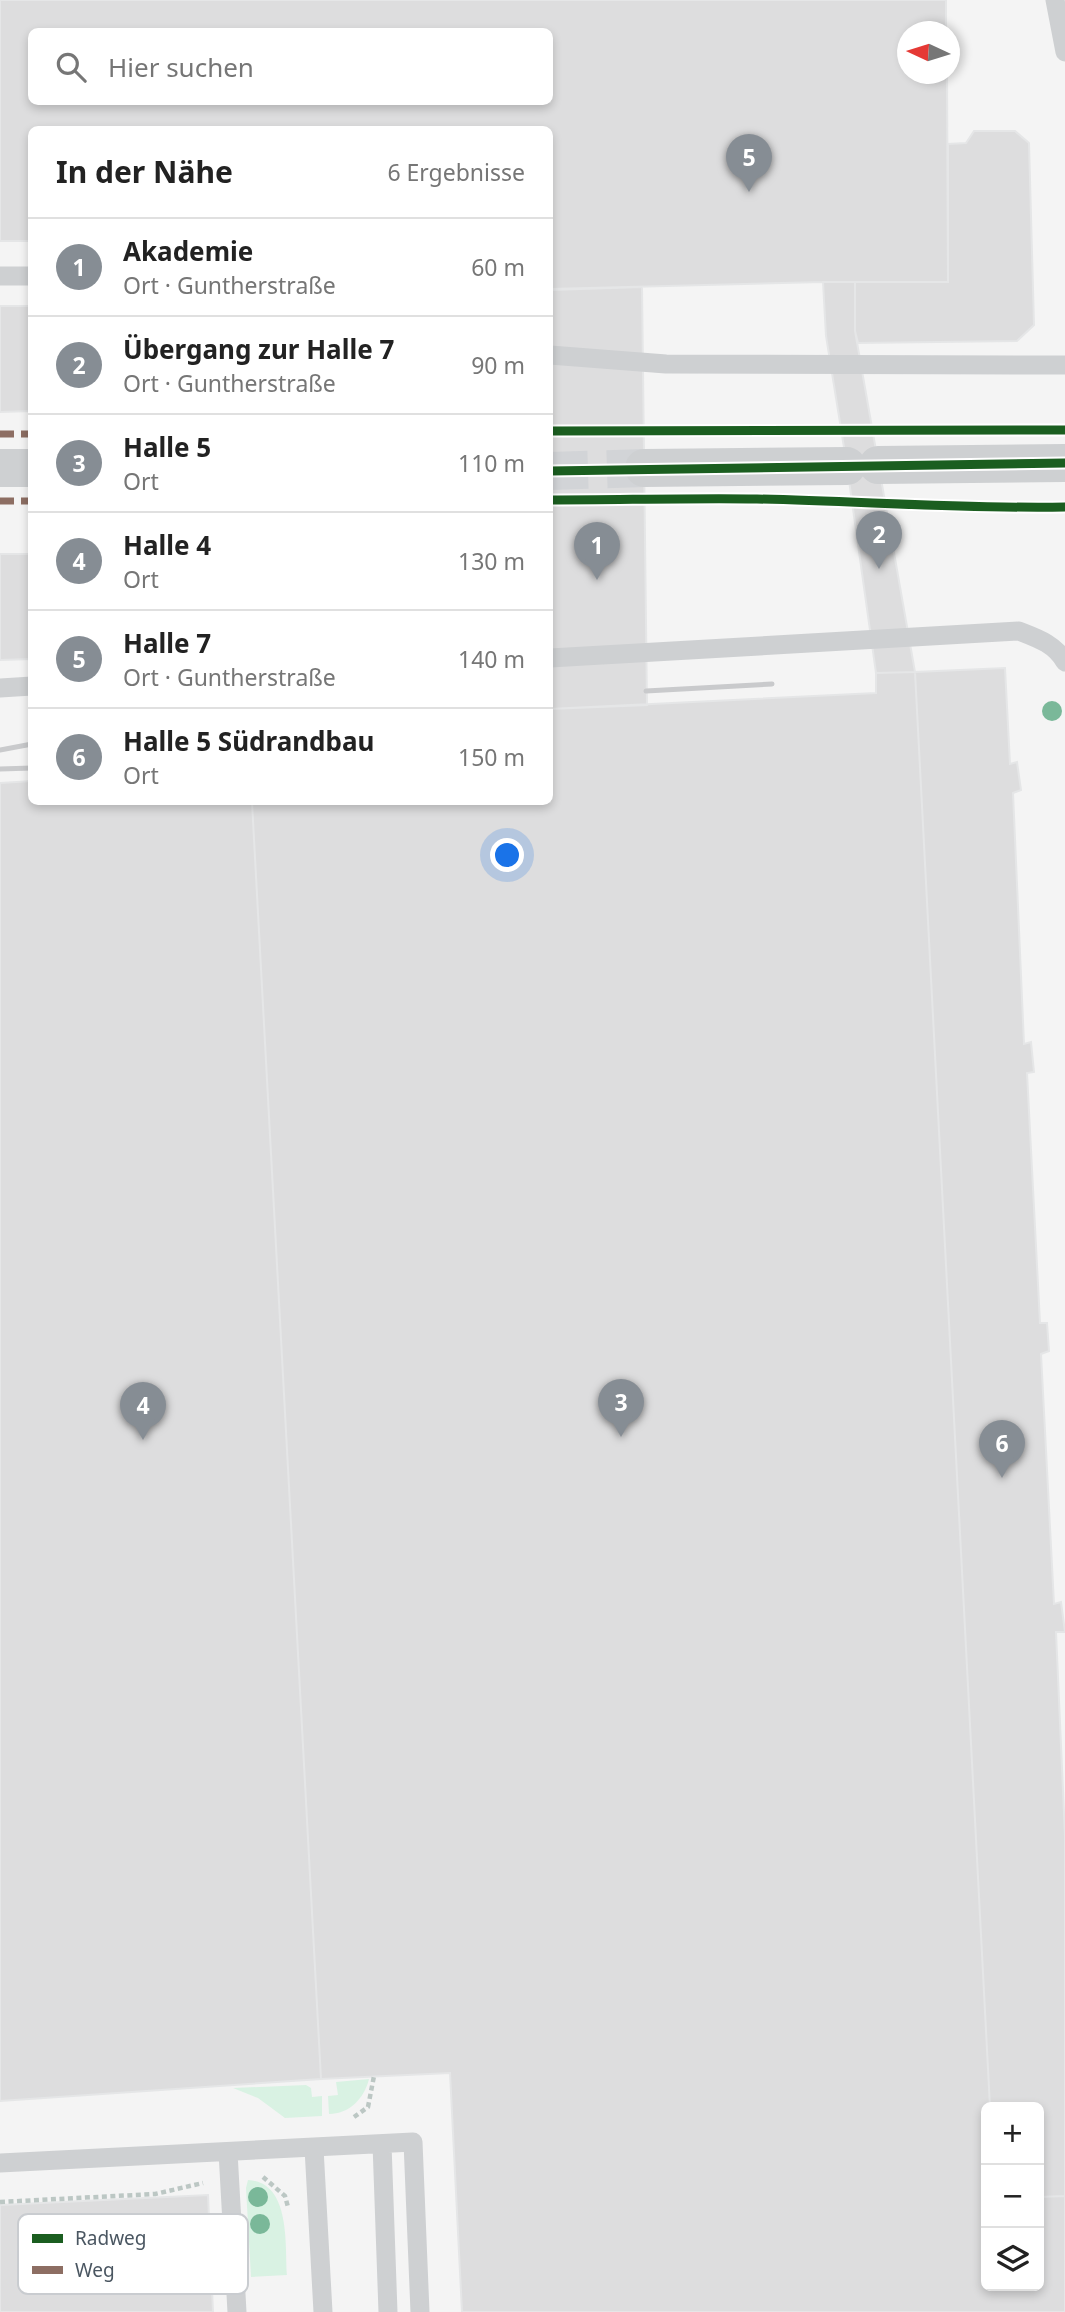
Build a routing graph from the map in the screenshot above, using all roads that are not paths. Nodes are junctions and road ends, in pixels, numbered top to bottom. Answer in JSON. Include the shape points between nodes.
{"nodes":[{"id":1,"x":1055,"y":0,"type":"edge"},
{"id":2,"x":1065,"y":52,"type":"edge"},
{"id":3,"x":0,"y":276,"type":"edge"},
{"id":4,"x":28,"y":276,"type":"edge"},
{"id":5,"x":553,"y":355,"type":"edge"},
{"id":6,"x":1065,"y":365,"type":"edge"},
{"id":7,"x":1065,"y":463,"type":"edge"},
{"id":8,"x":0,"y":468,"type":"edge"},
{"id":9,"x":28,"y":468,"type":"edge"},
{"id":10,"x":644,"y":468,"type":"tunnel mouth"},
{"id":11,"x":553,"y":657,"type":"edge"},
{"id":12,"x":1064,"y":658,"type":"edge"},
{"id":13,"x":28,"y":686,"type":"edge"},
{"id":14,"x":0,"y":688,"type":"edge"},
{"id":15,"x":382,"y":2144,"type":"junction"},
{"id":16,"x":314,"y":2148,"type":"junction"},
{"id":17,"x":228,"y":2152,"type":"junction"},
{"id":18,"x":0,"y":2163,"type":"edge"},
{"id":19,"x":231,"y":2214,"type":"edge"},
{"id":20,"x":236,"y":2294,"type":"edge"},
{"id":21,"x":237,"y":2312,"type":"edge"},
{"id":22,"x":323,"y":2312,"type":"edge"},
{"id":23,"x":388,"y":2312,"type":"edge"},
{"id":24,"x":420,"y":2312,"type":"edge"}],
"edges":[{"from":1,"to":2,"type":"lane"},
{"from":3,"to":4,"type":"lane"},
{"from":5,"to":6,"type":"lane","via":[[666,364]]},
{"from":7,"to":10,"type":"street"},
{"from":8,"to":9,"type":"street"},
{"from":11,"to":12,"type":"lane","via":[[1019,631],[1042,639]]},
{"from":13,"to":14,"type":"lane"},
{"from":15,"to":16,"type":"lane"},
{"from":15,"to":23,"type":"lane"},
{"from":15,"to":24,"type":"lane","via":[[413,2142]]},
{"from":16,"to":17,"type":"lane"},
{"from":16,"to":22,"type":"lane"},
{"from":17,"to":18,"type":"lane"},
{"from":17,"to":19,"type":"lane"},
{"from":20,"to":21,"type":"lane"}]}
